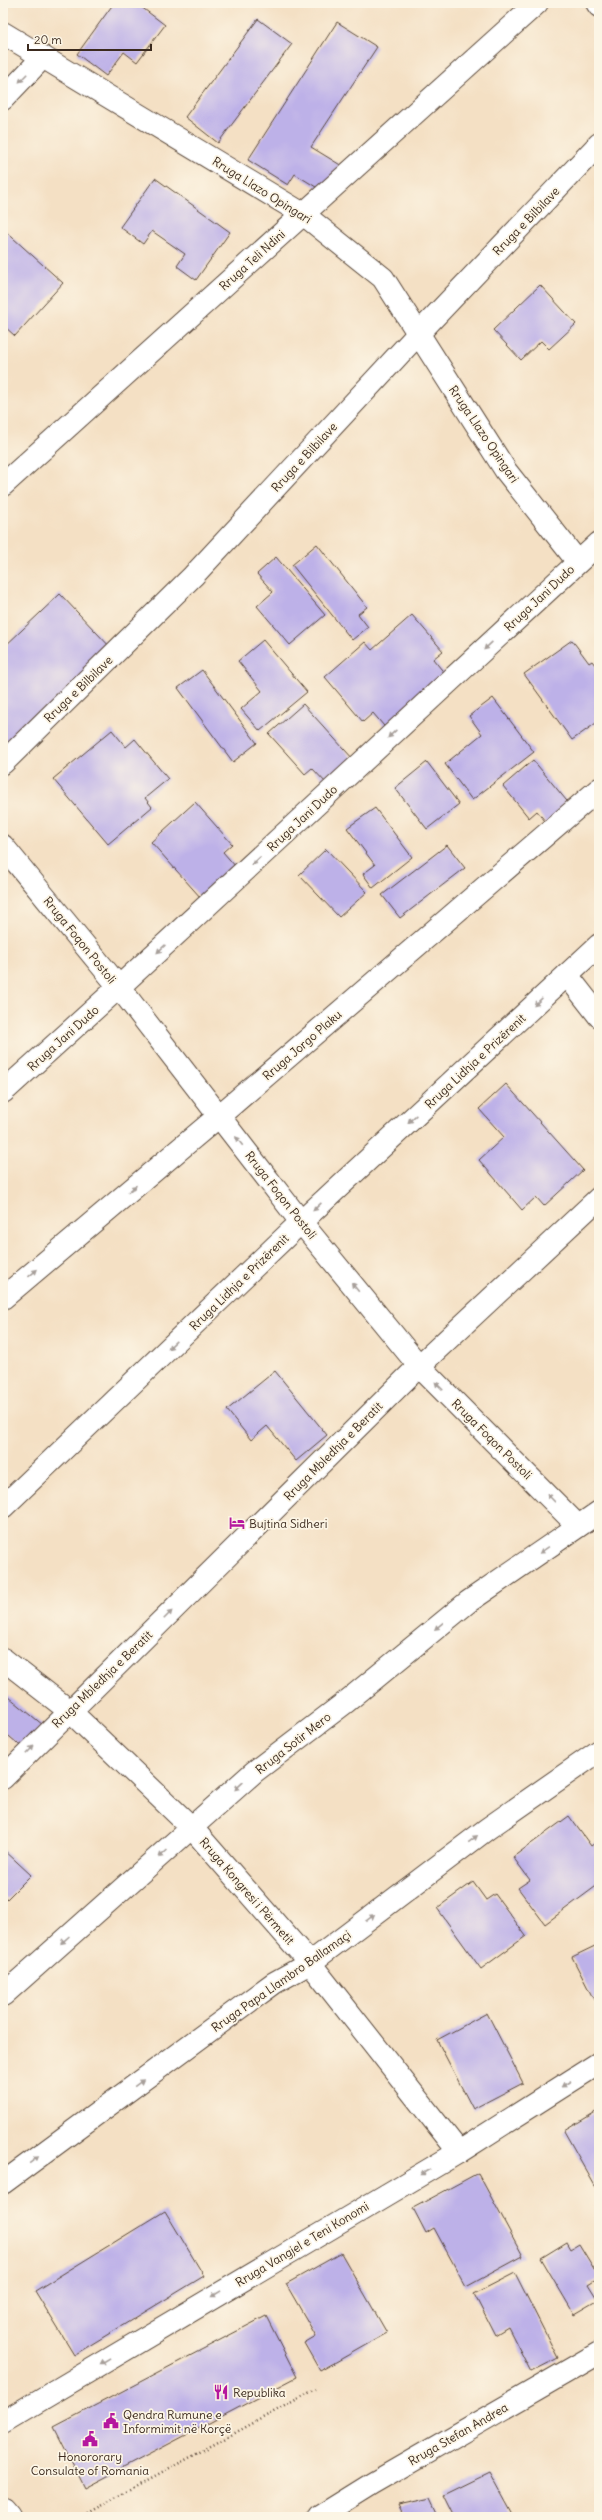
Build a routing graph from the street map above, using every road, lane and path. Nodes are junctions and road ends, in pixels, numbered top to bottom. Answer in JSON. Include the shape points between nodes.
{"nodes":[{"id":1,"x":537,"y":3,"type":"edge"},
{"id":2,"x":597,"y":3,"type":"edge"},
{"id":3,"x":599,"y":6,"type":"edge"},
{"id":4,"x":3,"y":33,"type":"edge"},
{"id":5,"x":43,"y":57,"type":"junction"},
{"id":6,"x":3,"y":99,"type":"edge"},
{"id":7,"x":599,"y":144,"type":"edge"},
{"id":8,"x":303,"y":214,"type":"junction"},
{"id":9,"x":418,"y":334,"type":"junction"},
{"id":10,"x":3,"y":485,"type":"edge"},
{"id":11,"x":599,"y":543,"type":"edge"},
{"id":12,"x":578,"y":562,"type":"junction"},
{"id":13,"x":3,"y":763,"type":"edge"},
{"id":14,"x":599,"y":788,"type":"edge"},
{"id":15,"x":3,"y":846,"type":"edge"},
{"id":16,"x":599,"y":945,"type":"edge"},
{"id":17,"x":567,"y":975,"type":"junction"},
{"id":18,"x":120,"y":988,"type":"junction"},
{"id":19,"x":599,"y":1016,"type":"edge"},
{"id":20,"x":3,"y":1092,"type":"edge"},
{"id":21,"x":219,"y":1116,"type":"junction"},
{"id":22,"x":599,"y":1198,"type":"edge"},
{"id":23,"x":301,"y":1222,"type":"junction"},
{"id":24,"x":3,"y":1298,"type":"edge"},
{"id":25,"x":419,"y":1366,"type":"junction"},
{"id":26,"x":3,"y":1507,"type":"edge"},
{"id":27,"x":599,"y":1512,"type":"edge"},
{"id":28,"x":578,"y":1526,"type":"junction"},
{"id":29,"x":3,"y":1659,"type":"edge"},
{"id":30,"x":71,"y":1712,"type":"junction"},
{"id":31,"x":599,"y":1751,"type":"edge"},
{"id":32,"x":3,"y":1778,"type":"edge"},
{"id":33,"x":192,"y":1828,"type":"junction"},
{"id":34,"x":310,"y":1963,"type":"junction"},
{"id":35,"x":3,"y":1995,"type":"edge"},
{"id":36,"x":599,"y":2063,"type":"edge"},
{"id":37,"x":459,"y":2152,"type":"junction"},
{"id":38,"x":3,"y":2183,"type":"edge"},
{"id":39,"x":599,"y":2353,"type":"edge"},
{"id":40,"x":316,"y":2389,"type":"dead end"},
{"id":41,"x":3,"y":2422,"type":"edge"},
{"id":42,"x":3,"y":2510,"type":"edge"},
{"id":43,"x":9,"y":2517,"type":"edge"},
{"id":44,"x":80,"y":2517,"type":"edge"},
{"id":45,"x":319,"y":2517,"type":"edge"}],
"edges":[{"from":1,"to":8,"type":"street","name":"Rruga Teli Ndini"},
{"from":2,"to":3,"type":"street"},
{"from":4,"to":5,"type":"street","name":"Rruga Llazo Opingari"},
{"from":5,"to":6,"type":"street","one_way":true},
{"from":5,"to":8,"type":"street","name":"Rruga Llazo Opingari"},
{"from":7,"to":9,"type":"street","name":"Rruga e Bilbilave"},
{"from":8,"to":9,"type":"street","name":"Rruga Llazo Opingari","via":[[383,278]]},
{"from":8,"to":10,"type":"street","name":"Rruga Teli Ndini"},
{"from":9,"to":12,"type":"street","name":"Rruga Llazo Opingari","via":[[506,471]]},
{"from":9,"to":13,"type":"street","name":"Rruga e Bilbilave","via":[[193,576]]},
{"from":11,"to":12,"type":"street","name":"Rruga Jani Dudo"},
{"from":12,"to":18,"type":"street","name":"Rruga Jani Dudo","one_way":true},
{"from":14,"to":21,"type":"street","name":"Rruga Jorgo Plaku"},
{"from":15,"to":18,"type":"street","name":"Rruga Foqon Postoli"},
{"from":16,"to":17,"type":"street","name":"Rruga Lidhja e Prizërenit"},
{"from":17,"to":19,"type":"street"},
{"from":17,"to":23,"type":"street","name":"Rruga Lidhja e Prizërenit","one_way":true},
{"from":18,"to":20,"type":"street","name":"Rruga Jani Dudo"},
{"from":18,"to":21,"type":"street","name":"Rruga Foqon Postoli"},
{"from":23,"to":21,"type":"street","name":"Rruga Foqon Postoli","one_way":true},
{"from":24,"to":21,"type":"street","name":"Rruga Jorgo Plaku","one_way":true},
{"from":22,"to":25,"type":"street","name":"Rruga Mbledhja e Beratit"},
{"from":25,"to":23,"type":"street","name":"Rruga Foqon Postoli","one_way":true},
{"from":23,"to":26,"type":"street","name":"Rruga Lidhja e Prizërenit","one_way":true},
{"from":28,"to":25,"type":"street","name":"Rruga Foqon Postoli","one_way":true},
{"from":30,"to":25,"type":"street","name":"Rruga Mbledhja e Beratit","one_way":true},
{"from":27,"to":28,"type":"street","name":"Rruga Sotir Mero"},
{"from":28,"to":33,"type":"street","name":"Rruga Sotir Mero","one_way":true,"via":[[468,1602],[346,1702],[254,1772]]},
{"from":29,"to":30,"type":"street","name":"Rruga Kongresi i Përmetit"},
{"from":32,"to":30,"type":"street","name":"Rruga Mbledhja e Beratit","one_way":true},
{"from":30,"to":33,"type":"street","name":"Rruga Kongresi i Përmetit"},
{"from":34,"to":31,"type":"street","name":"Rruga Papa Llambro Ballamaçi","one_way":true,"via":[[487,1829]]},
{"from":33,"to":34,"type":"street","name":"Rruga Kongresi i Përmetit"},
{"from":33,"to":35,"type":"street","name":"Rruga Sotir Mero","one_way":true},
{"from":34,"to":37,"type":"street","name":"Rruga Kongresi i Përmetit"},
{"from":38,"to":34,"type":"street","name":"Rruga Papa Llambro Ballamaçi","one_way":true,"via":[[274,1983]]},
{"from":36,"to":37,"type":"street","name":"Rruga Vangjel e Teni Konomi","one_way":true},
{"from":37,"to":41,"type":"street","name":"Rruga Vangjel e Teni Konomi","one_way":true},
{"from":39,"to":45,"type":"street","name":"Rruga Stefan Andrea"},
{"from":40,"to":44,"type":"path"},
{"from":42,"to":43,"type":"street"}]}
